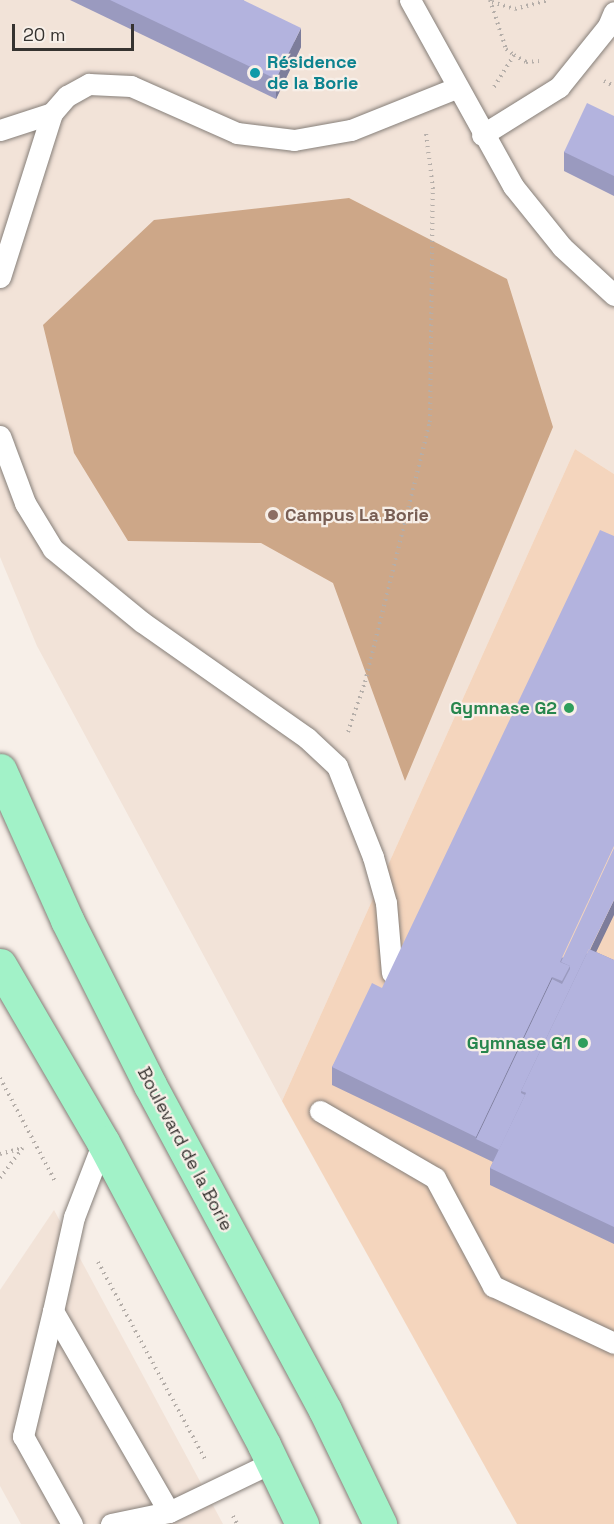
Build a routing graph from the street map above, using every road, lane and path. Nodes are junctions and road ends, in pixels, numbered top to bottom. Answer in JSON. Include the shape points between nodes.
{"nodes":[{"id":1,"x":410,"y":0,"type":"edge"},
{"id":2,"x":548,"y":0,"type":"edge"},
{"id":3,"x":491,"y":1,"type":"edge"},
{"id":4,"x":614,"y":12,"type":"edge"},
{"id":5,"x":456,"y":88,"type":"junction"},
{"id":6,"x":491,"y":92,"type":"dead end"},
{"id":7,"x":423,"y":102,"type":"junction"},
{"id":8,"x":52,"y":113,"type":"junction"},
{"id":9,"x":0,"y":130,"type":"edge"},
{"id":10,"x":482,"y":135,"type":"junction"},
{"id":11,"x":0,"y":277,"type":"edge"},
{"id":12,"x":614,"y":295,"type":"edge"},
{"id":13,"x":0,"y":436,"type":"edge"},
{"id":14,"x":337,"y":766,"type":"junction"},
{"id":15,"x":0,"y":770,"type":"edge"},
{"id":16,"x":0,"y":966,"type":"edge"},
{"id":17,"x":392,"y":973,"type":"edge"},
{"id":18,"x":0,"y":1078,"type":"edge"},
{"id":19,"x":320,"y":1110,"type":"dead end"},
{"id":20,"x":103,"y":1143,"type":"junction"},
{"id":21,"x":0,"y":1154,"type":"edge"},
{"id":22,"x":0,"y":1178,"type":"edge"},
{"id":23,"x":74,"y":1218,"type":"junction"},
{"id":24,"x":52,"y":1311,"type":"junction"},
{"id":25,"x":614,"y":1343,"type":"edge"},
{"id":26,"x":273,"y":1462,"type":"junction"},
{"id":27,"x":219,"y":1488,"type":"junction"},
{"id":28,"x":169,"y":1512,"type":"junction"},
{"id":29,"x":72,"y":1524,"type":"edge"},
{"id":30,"x":111,"y":1524,"type":"edge"},
{"id":31,"x":237,"y":1524,"type":"edge"},
{"id":32,"x":302,"y":1524,"type":"edge"},
{"id":33,"x":380,"y":1524,"type":"edge"}],
"edges":[{"from":1,"to":5,"type":"lane"},
{"from":2,"to":3,"type":"path","via":[[514,9]]},
{"from":3,"to":6,"type":"path","via":[[506,49],[514,55]]},
{"from":4,"to":10,"type":"lane","via":[[608,26],[559,87]]},
{"from":5,"to":7,"type":"lane"},
{"from":5,"to":10,"type":"lane"},
{"from":7,"to":8,"type":"lane","via":[[351,130],[294,140],[237,133],[131,86],[111,82],[89,84],[67,96]]},
{"from":7,"to":14,"type":"path","via":[[433,189],[430,422],[365,682]]},
{"from":8,"to":9,"type":"lane"},
{"from":8,"to":11,"type":"lane"},
{"from":10,"to":12,"type":"lane","via":[[513,186],[562,248]]},
{"from":13,"to":14,"type":"lane","via":[[25,503],[53,549],[142,622],[307,738]]},
{"from":14,"to":17,"type":"lane","via":[[373,857],[386,903]]},
{"from":15,"to":33,"type":"main road","name":"Boulevard de la Borie","via":[[67,920],[326,1410]]},
{"from":16,"to":20,"type":"main road"},
{"from":18,"to":23,"type":"path"},
{"from":19,"to":25,"type":"lane","via":[[435,1178],[493,1286]]},
{"from":20,"to":23,"type":"lane"},
{"from":20,"to":26,"type":"main road"},
{"from":21,"to":22,"type":"path","via":[[23,1148]]},
{"from":23,"to":24,"type":"lane"},
{"from":23,"to":27,"type":"path"},
{"from":24,"to":28,"type":"lane"},
{"from":24,"to":29,"type":"lane","via":[[23,1436]]},
{"from":26,"to":27,"type":"lane"},
{"from":26,"to":32,"type":"main road"},
{"from":27,"to":28,"type":"lane"},
{"from":27,"to":31,"type":"path"},
{"from":28,"to":30,"type":"lane"}]}
